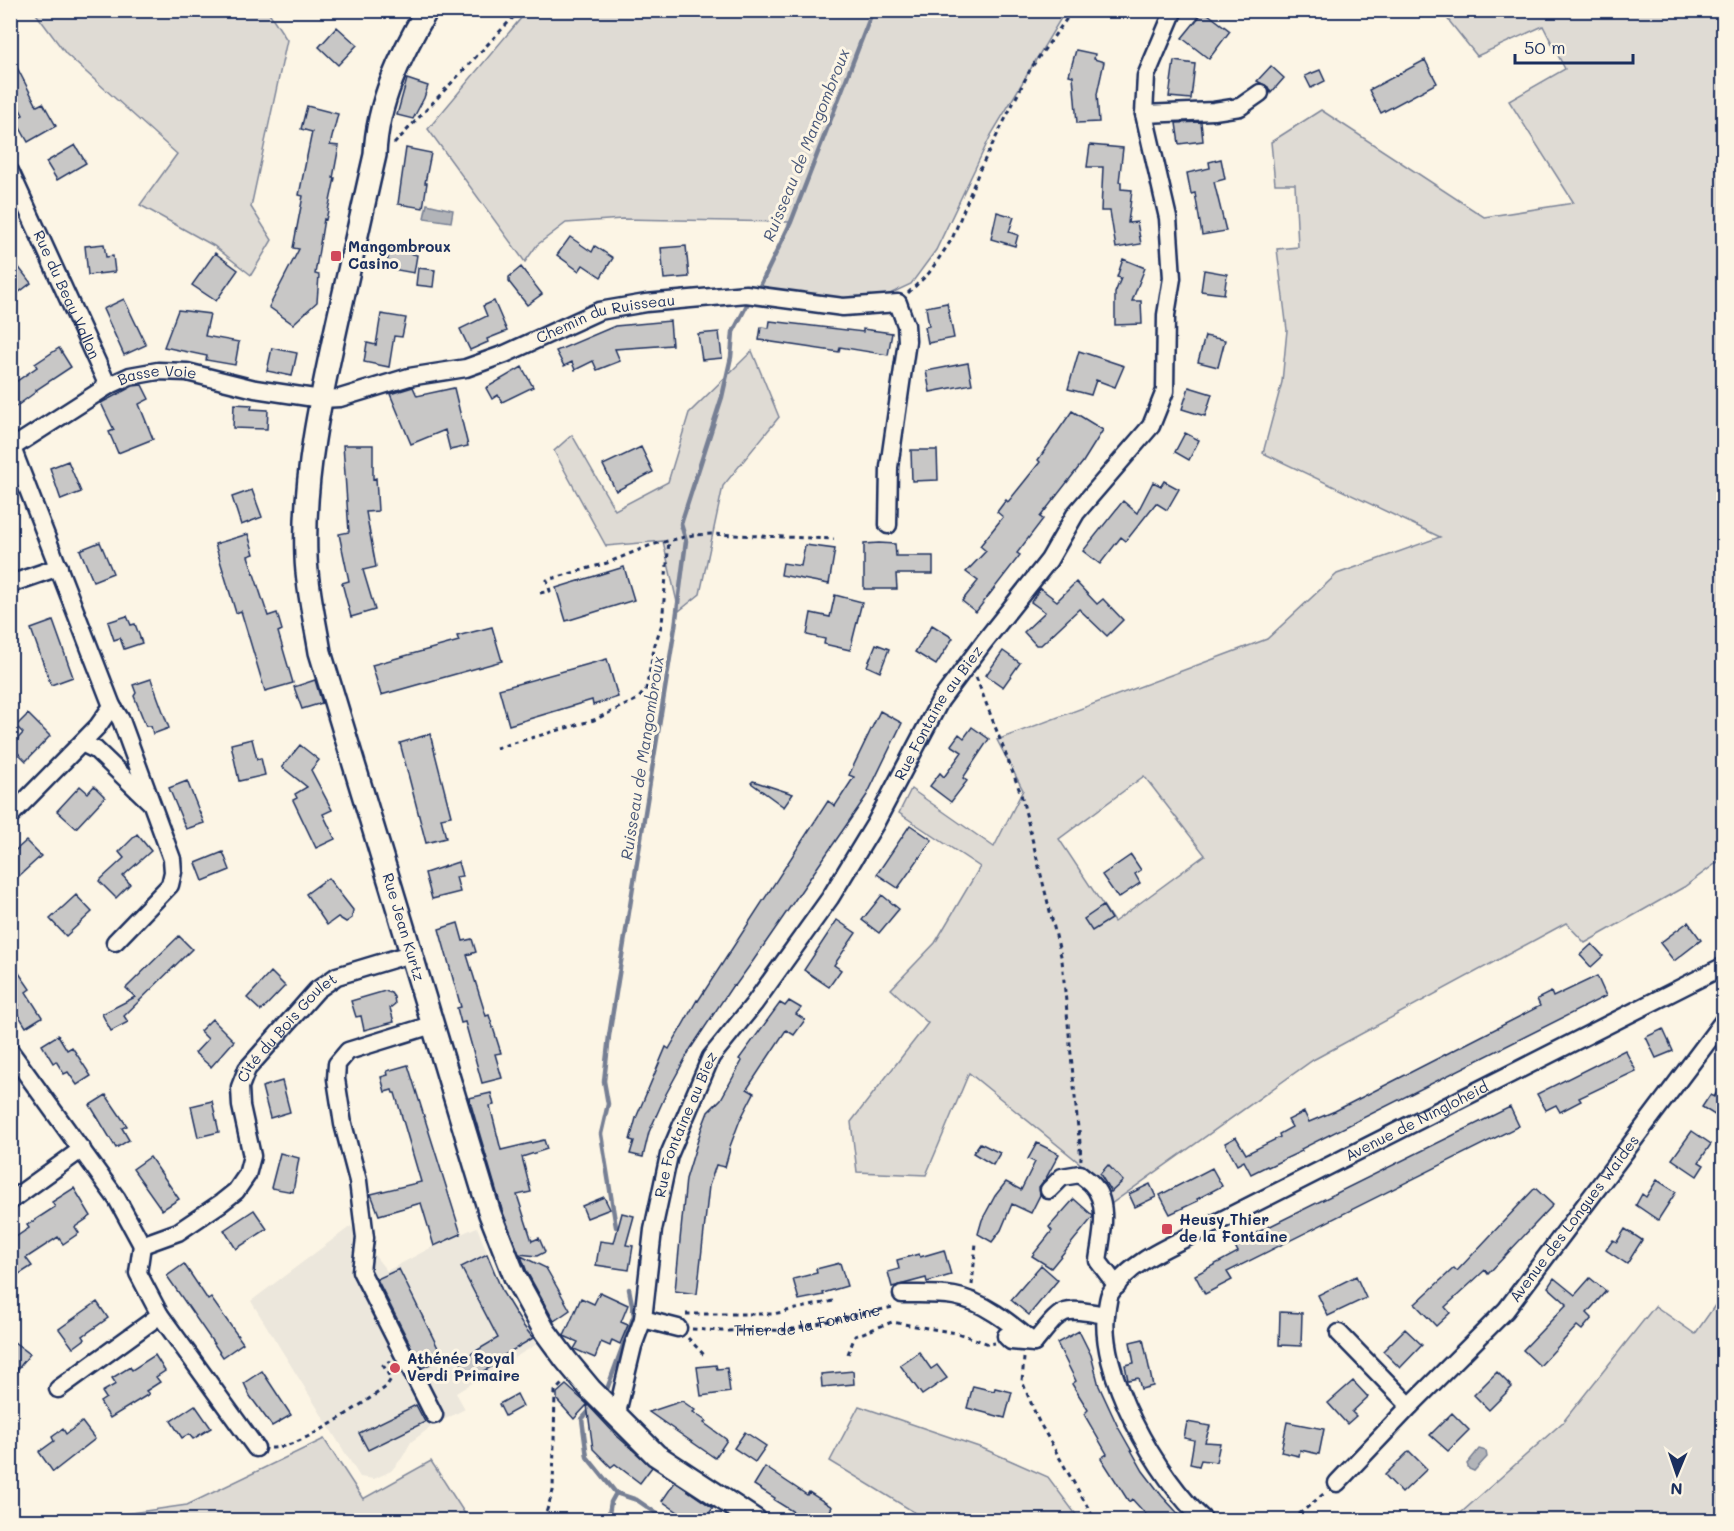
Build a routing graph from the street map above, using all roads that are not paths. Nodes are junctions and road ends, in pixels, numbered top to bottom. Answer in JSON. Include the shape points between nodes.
{"nodes":[{"id":1,"x":427,"y":10,"type":"edge"},
{"id":2,"x":1174,"y":10,"type":"edge"},
{"id":3,"x":1260,"y":93,"type":"dead end"},
{"id":4,"x":1144,"y":114,"type":"junction"},
{"id":5,"x":10,"y":171,"type":"edge"},
{"id":6,"x":108,"y":386,"type":"junction"},
{"id":7,"x":321,"y":399,"type":"junction"},
{"id":8,"x":11,"y":448,"type":"edge"},
{"id":9,"x":888,"y":525,"type":"dead end"},
{"id":10,"x":59,"y":567,"type":"junction"},
{"id":11,"x":10,"y":584,"type":"edge"},
{"id":12,"x":112,"y":706,"type":"junction"},
{"id":13,"x":82,"y":742,"type":"junction"},
{"id":14,"x":151,"y":804,"type":"junction"},
{"id":15,"x":10,"y":816,"type":"edge"},
{"id":16,"x":115,"y":942,"type":"dead end"},
{"id":17,"x":410,"y":954,"type":"junction"},
{"id":18,"x":1724,"y":966,"type":"edge"},
{"id":19,"x":1724,"y":1020,"type":"edge"},
{"id":20,"x":432,"y":1025,"type":"junction"},
{"id":21,"x":10,"y":1051,"type":"edge"},
{"id":22,"x":82,"y":1149,"type":"junction"},
{"id":23,"x":1049,"y":1190,"type":"dead end"},
{"id":24,"x":10,"y":1201,"type":"edge"},
{"id":25,"x":142,"y":1245,"type":"junction"},
{"id":26,"x":1117,"y":1286,"type":"junction"},
{"id":27,"x":899,"y":1300,"type":"road end"},
{"id":28,"x":160,"y":1315,"type":"junction"},
{"id":29,"x":1106,"y":1315,"type":"junction"},
{"id":30,"x":643,"y":1319,"type":"junction"},
{"id":31,"x":677,"y":1320,"type":"road end"},
{"id":32,"x":1339,"y":1333,"type":"dead end"},
{"id":33,"x":1008,"y":1339,"type":"road end"},
{"id":34,"x":1034,"y":1343,"type":"junction"},
{"id":35,"x":58,"y":1389,"type":"dead end"},
{"id":36,"x":1410,"y":1406,"type":"junction"},
{"id":37,"x":434,"y":1415,"type":"dead end"},
{"id":38,"x":616,"y":1417,"type":"junction"},
{"id":39,"x":256,"y":1448,"type":"road end"},
{"id":40,"x":1336,"y":1483,"type":"road end"},
{"id":41,"x":755,"y":1521,"type":"edge"},
{"id":42,"x":1204,"y":1521,"type":"edge"}],
"edges":[{"from":1,"to":7,"type":"main road","name":"Rue Jean Kurtz","via":[[406,47],[383,108]]},
{"from":2,"to":4,"type":"street","name":"Rue Fontaine au Biez","via":[[1146,76]]},
{"from":3,"to":4,"type":"street","via":[[1240,107]]},
{"from":4,"to":30,"type":"street","name":"Rue Fontaine au Biez","via":[[1168,218],[1172,278],[1166,315],[1165,391],[1151,426],[1076,513],[1049,560],[940,701],[875,824],[830,898],[711,1058],[669,1155],[653,1230]]},
{"from":5,"to":6,"type":"street","name":"Rue du Beau Vallon"},
{"from":6,"to":7,"type":"street","name":"Basse Voie","via":[[130,376],[158,371],[187,372],[255,389]]},
{"from":6,"to":8,"type":"street","name":"Basse Voie"},
{"from":7,"to":9,"type":"street","name":"Chemin du Ruisseau","via":[[340,398],[409,377],[465,368],[599,311],[646,303],[746,294],[843,307],[898,303],[906,325],[906,341],[889,467]]},
{"from":7,"to":17,"type":"main road","name":"Rue Jean Kurtz","via":[[307,512],[306,559],[311,602],[324,663]]},
{"from":8,"to":10,"type":"street"},
{"from":10,"to":11,"type":"street"},
{"from":10,"to":12,"type":"street"},
{"from":12,"to":13,"type":"street"},
{"from":12,"to":14,"type":"street","via":[[121,720]]},
{"from":13,"to":14,"type":"street","via":[[96,750]]},
{"from":13,"to":15,"type":"street"},
{"from":14,"to":16,"type":"street","via":[[172,859],[170,885]]},
{"from":17,"to":20,"type":"main road","name":"Rue Jean Kurtz"},
{"from":17,"to":25,"type":"street","name":"Cité du Bois Goulet","via":[[337,976],[317,990],[247,1069],[240,1087],[241,1107],[252,1156],[236,1191],[178,1232]]},
{"from":18,"to":26,"type":"street","name":"Avenue de Ningloheid","via":[[1144,1260]]},
{"from":19,"to":36,"type":"street","name":"Avenue des Longues Waides","via":[[1506,1310]]},
{"from":20,"to":37,"type":"street","via":[[348,1051],[338,1064],[336,1078],[358,1180],[365,1239],[362,1271]]},
{"from":20,"to":38,"type":"main road","name":"Rue Jean Kurtz","via":[[490,1214],[515,1277],[544,1330]]},
{"from":21,"to":22,"type":"street"},
{"from":22,"to":24,"type":"street"},
{"from":22,"to":25,"type":"street","via":[[117,1199]]},
{"from":23,"to":26,"type":"street","via":[[1062,1177],[1080,1174],[1093,1184],[1104,1218],[1098,1261]]},
{"from":25,"to":28,"type":"street","via":[[138,1273]]},
{"from":26,"to":29,"type":"street","via":[[1110,1295]]},
{"from":27,"to":34,"type":"street","via":[[954,1296],[1004,1318]]},
{"from":28,"to":35,"type":"street"},
{"from":28,"to":39,"type":"street"},
{"from":29,"to":34,"type":"street","via":[[1070,1309],[1056,1316]]},
{"from":29,"to":42,"type":"street","via":[[1111,1365],[1123,1398],[1152,1456]]},
{"from":30,"to":31,"type":"street"},
{"from":30,"to":38,"type":"street","name":"Rue Fontaine au Biez"},
{"from":32,"to":36,"type":"street"},
{"from":33,"to":34,"type":"street"},
{"from":36,"to":40,"type":"street","name":"Avenue des Longues Waides"},
{"from":38,"to":41,"type":"main road","name":"Rue Jean Kurtz","via":[[656,1455]]}]}
